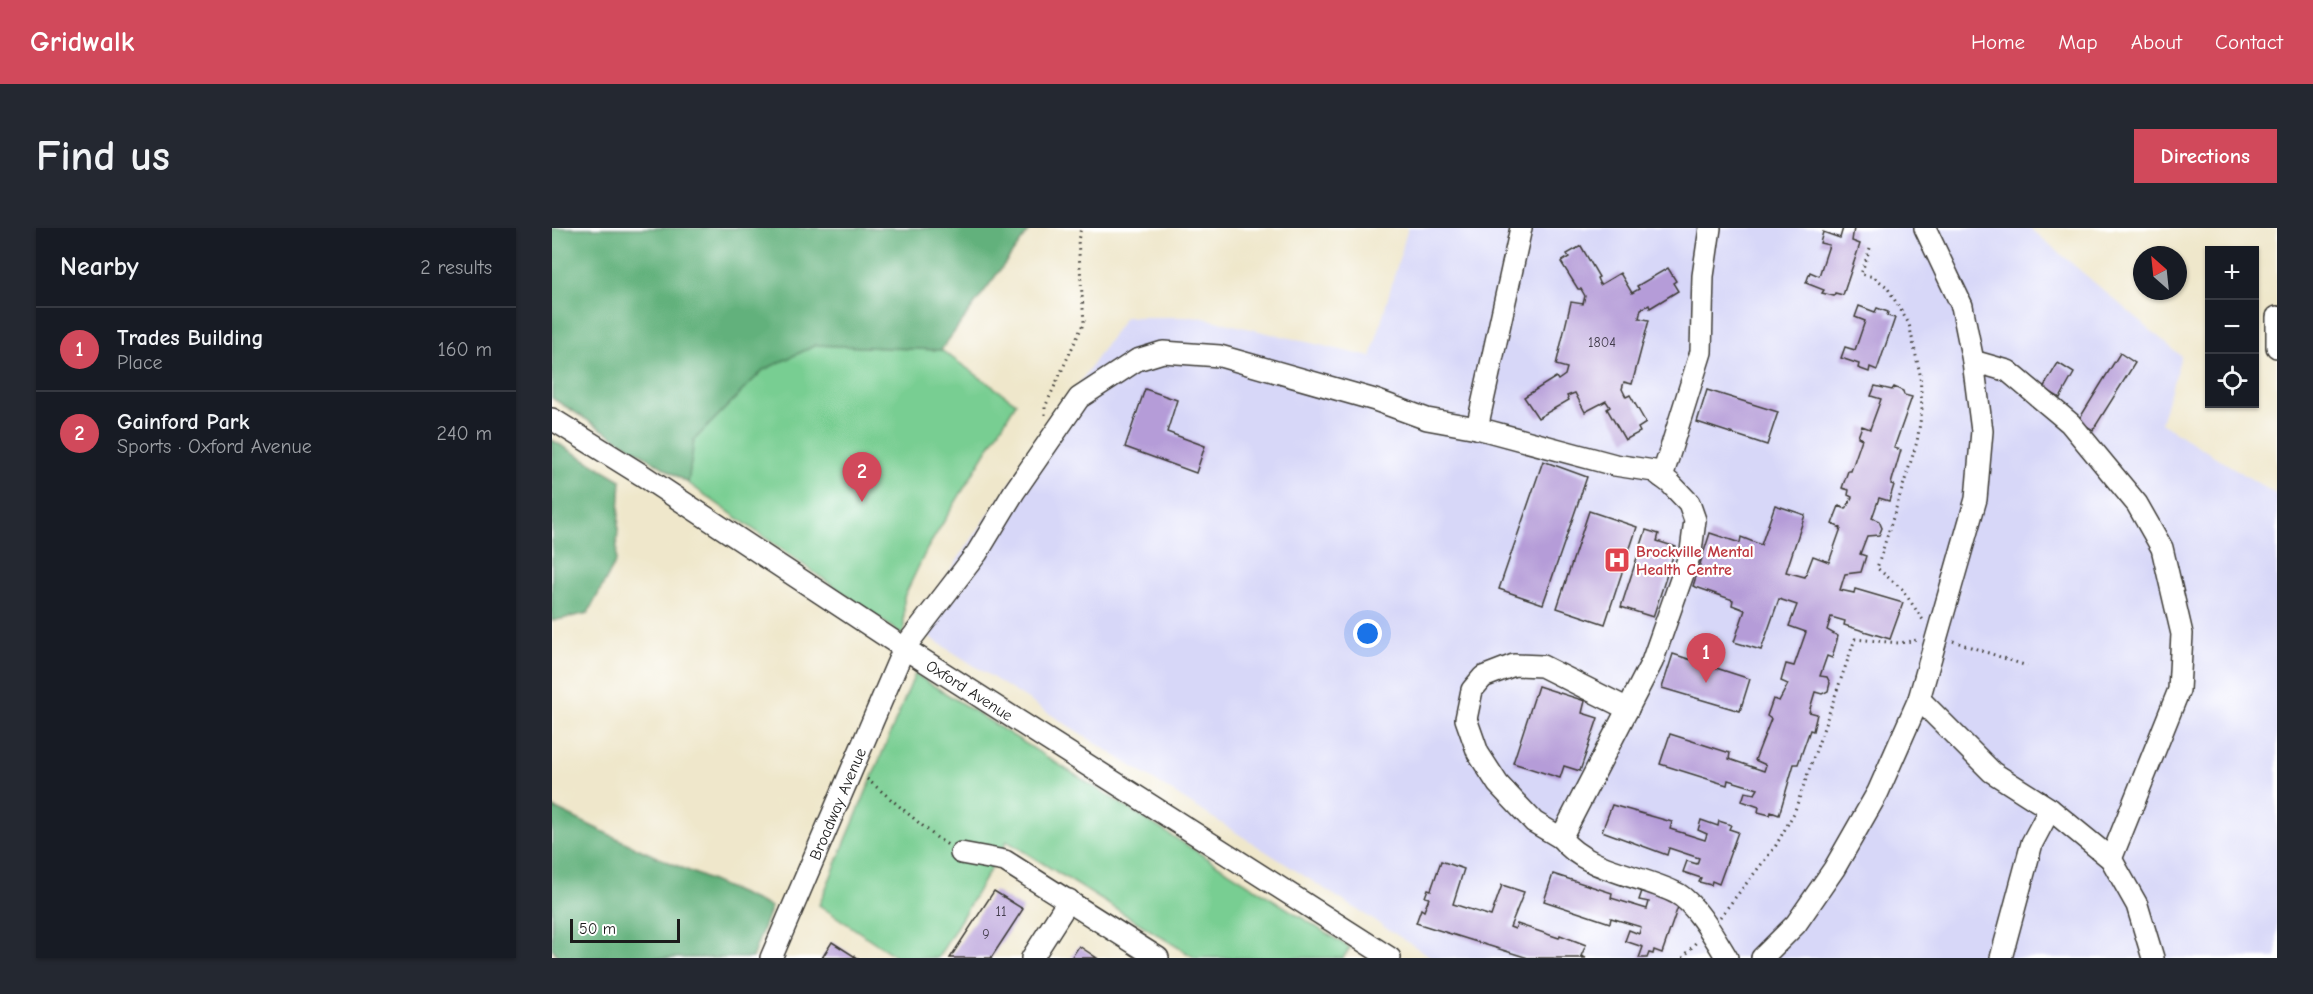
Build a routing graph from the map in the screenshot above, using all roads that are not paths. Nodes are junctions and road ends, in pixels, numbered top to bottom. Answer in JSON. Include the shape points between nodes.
{"nodes":[{"id":1,"x":1521,"y":228,"type":"edge"},
{"id":2,"x":1710,"y":228,"type":"edge"},
{"id":3,"x":1925,"y":228,"type":"edge"},
{"id":4,"x":2277,"y":317,"type":"edge"},
{"id":5,"x":2277,"y":347,"type":"edge"},
{"id":6,"x":1973,"y":361,"type":"junction"},
{"id":7,"x":552,"y":419,"type":"edge"},
{"id":8,"x":1476,"y":428,"type":"junction"},
{"id":9,"x":1662,"y":477,"type":"junction"},
{"id":10,"x":904,"y":648,"type":"junction"},
{"id":11,"x":1919,"y":699,"type":"junction"},
{"id":12,"x":1628,"y":709,"type":"junction"},
{"id":13,"x":2050,"y":809,"type":"junction"},
{"id":14,"x":1561,"y":838,"type":"junction"},
{"id":15,"x":961,"y":853,"type":"road end"},
{"id":16,"x":2111,"y":859,"type":"junction"},
{"id":17,"x":1069,"y":900,"type":"junction"},
{"id":18,"x":771,"y":958,"type":"edge"},
{"id":19,"x":1032,"y":958,"type":"edge"},
{"id":20,"x":1158,"y":958,"type":"edge"},
{"id":21,"x":1390,"y":958,"type":"edge"},
{"id":22,"x":1727,"y":958,"type":"edge"},
{"id":23,"x":1762,"y":958,"type":"edge"},
{"id":24,"x":2001,"y":958,"type":"edge"},
{"id":25,"x":2153,"y":958,"type":"edge"}],
"edges":[{"from":1,"to":8,"type":"street"},
{"from":2,"to":9,"type":"street","via":[[1703,276],[1701,352]]},
{"from":3,"to":6,"type":"street","via":[[1962,306]]},
{"from":4,"to":5,"type":"street"},
{"from":6,"to":11,"type":"street","via":[[1982,431],[1976,499]]},
{"from":6,"to":16,"type":"street","via":[[2008,371],[2070,423],[2137,504],[2162,548],[2182,634],[2179,690]]},
{"from":7,"to":10,"type":"street","name":"Oxford Avenue"},
{"from":8,"to":9,"type":"street","name":"Broadway Avenue","via":[[1615,465],[1654,471]]},
{"from":8,"to":10,"type":"street","name":"Broadway Avenue","via":[[1427,419],[1375,400],[1220,356],[1163,352],[1137,360],[1080,398],[977,553]]},
{"from":9,"to":12,"type":"street","via":[[1689,503],[1695,520],[1691,550],[1652,662]]},
{"from":10,"to":18,"type":"street","name":"Broadway Avenue"},
{"from":10,"to":21,"type":"street","name":"Oxford Avenue"},
{"from":11,"to":13,"type":"street","via":[[1992,772]]},
{"from":11,"to":23,"type":"street","via":[[1878,792],[1834,869],[1796,924]]},
{"from":12,"to":14,"type":"street"},
{"from":12,"to":14,"type":"street","via":[[1542,666],[1514,665],[1483,677],[1472,690],[1466,719],[1478,753],[1498,784],[1534,822]]},
{"from":13,"to":16,"type":"street"},
{"from":13,"to":24,"type":"street","via":[[2032,843]]},
{"from":14,"to":22,"type":"street","via":[[1569,849],[1590,860],[1679,893],[1701,916]]},
{"from":15,"to":17,"type":"street","via":[[1005,861]]},
{"from":16,"to":25,"type":"street","via":[[2137,905]]},
{"from":17,"to":19,"type":"street"},
{"from":17,"to":20,"type":"street"}]}
